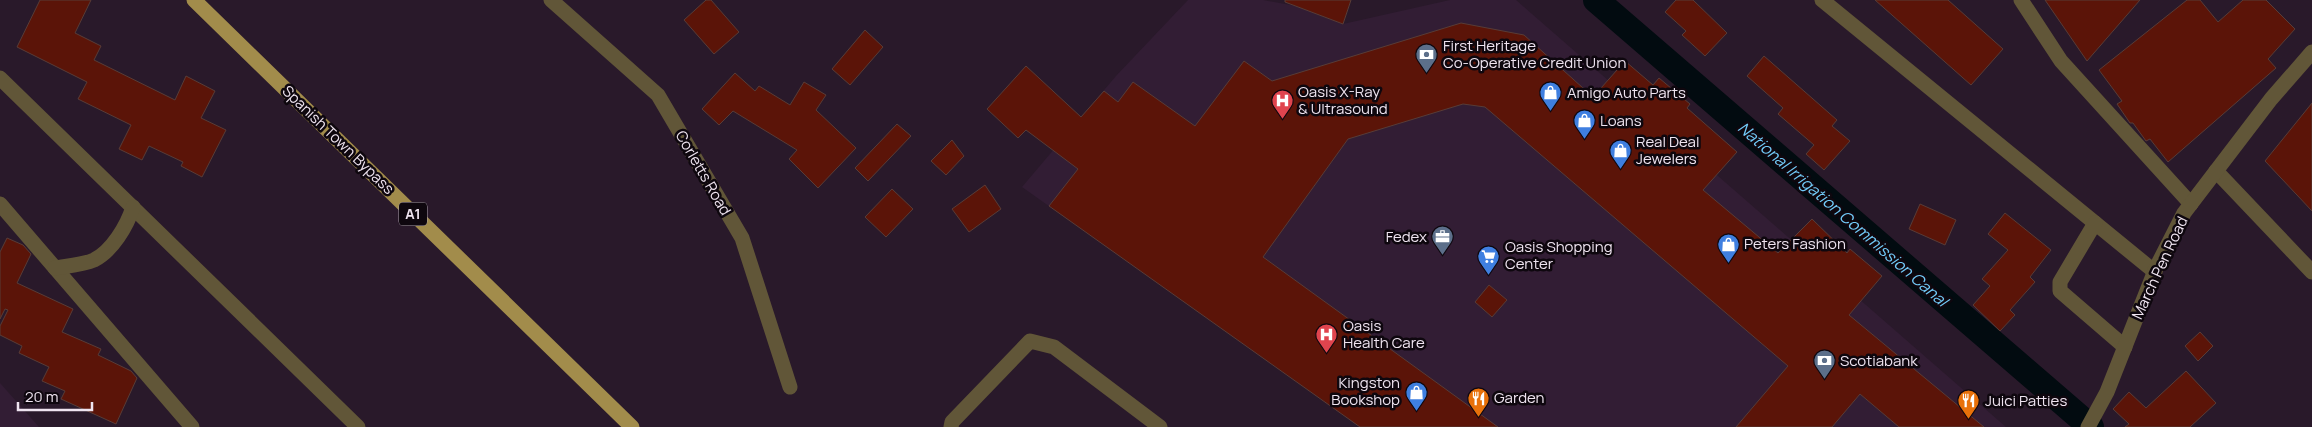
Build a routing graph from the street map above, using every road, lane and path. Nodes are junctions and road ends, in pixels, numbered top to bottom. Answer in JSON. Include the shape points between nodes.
{"nodes":[{"id":1,"x":194,"y":0,"type":"edge"},
{"id":2,"x":551,"y":0,"type":"edge"},
{"id":3,"x":1822,"y":0,"type":"edge"},
{"id":4,"x":2021,"y":0,"type":"edge"},
{"id":5,"x":2312,"y":52,"type":"edge"},
{"id":6,"x":0,"y":78,"type":"edge"},
{"id":7,"x":2216,"y":171,"type":"junction"},
{"id":8,"x":0,"y":204,"type":"edge"},
{"id":9,"x":2191,"y":204,"type":"junction"},
{"id":10,"x":133,"y":207,"type":"junction"},
{"id":11,"x":2095,"y":223,"type":"junction"},
{"id":12,"x":55,"y":268,"type":"junction"},
{"id":13,"x":2155,"y":272,"type":"junction"},
{"id":14,"x":2312,"y":272,"type":"edge"},
{"id":15,"x":2125,"y":347,"type":"junction"},
{"id":16,"x":790,"y":387,"type":"dead end"},
{"id":17,"x":192,"y":427,"type":"edge"},
{"id":18,"x":358,"y":427,"type":"edge"},
{"id":19,"x":632,"y":427,"type":"edge"},
{"id":20,"x":951,"y":427,"type":"edge"},
{"id":21,"x":1160,"y":427,"type":"edge"},
{"id":22,"x":2088,"y":427,"type":"edge"}],
"edges":[{"from":1,"to":19,"type":"main road","name":"Spanish Town Bypass","number":"A1"},
{"from":2,"to":16,"type":"street","name":"Corletts Road","via":[[658,96],[742,238]]},
{"from":3,"to":11,"type":"street"},
{"from":4,"to":9,"type":"street","via":[[2061,61]]},
{"from":5,"to":7,"type":"street","name":"March Pen Road"},
{"from":6,"to":10,"type":"street"},
{"from":7,"to":9,"type":"street","name":"March Pen Road"},
{"from":7,"to":14,"type":"street"},
{"from":8,"to":12,"type":"street"},
{"from":9,"to":13,"type":"street","name":"March Pen Road"},
{"from":10,"to":12,"type":"street","via":[[128,221],[112,244],[94,260]]},
{"from":10,"to":18,"type":"street"},
{"from":11,"to":13,"type":"street"},
{"from":11,"to":15,"type":"street","via":[[2060,282],[2060,291]]},
{"from":12,"to":17,"type":"street"},
{"from":13,"to":15,"type":"street","name":"March Pen Road"},
{"from":15,"to":22,"type":"street","name":"March Pen Road","via":[[2107,392]]},
{"from":20,"to":21,"type":"street","via":[[952,422],[1030,341],[1054,347]]}]}
